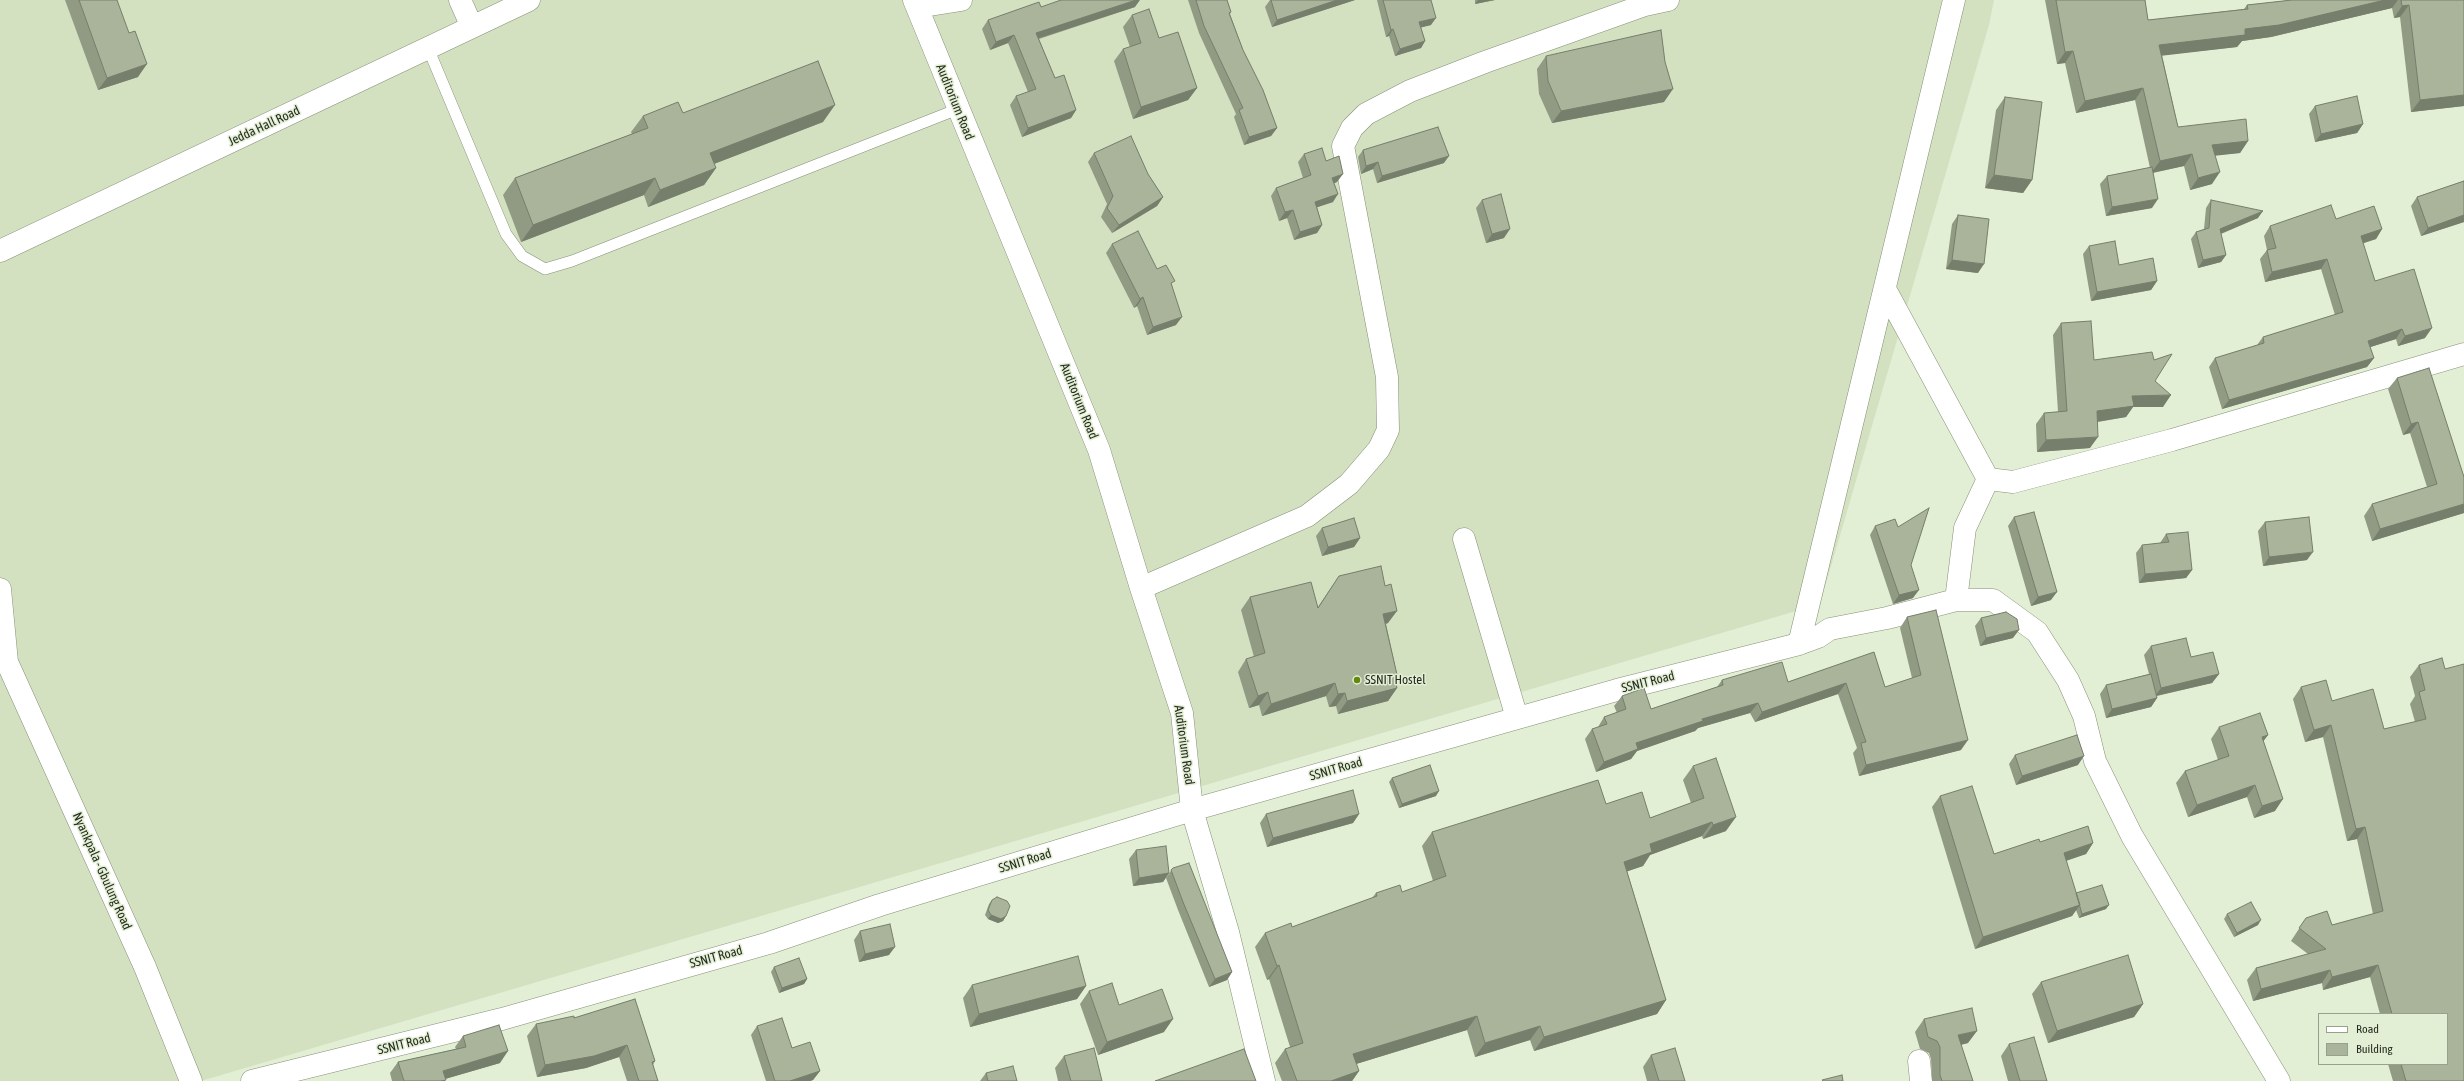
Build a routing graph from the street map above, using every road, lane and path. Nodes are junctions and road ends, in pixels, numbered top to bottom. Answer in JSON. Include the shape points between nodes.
{"nodes":[{"id":1,"x":460,"y":0,"type":"edge"},
{"id":2,"x":529,"y":0,"type":"edge"},
{"id":3,"x":961,"y":0,"type":"edge"},
{"id":4,"x":1668,"y":0,"type":"edge"},
{"id":5,"x":1954,"y":0,"type":"edge"},
{"id":6,"x":916,"y":4,"type":"edge"},
{"id":7,"x":472,"y":27,"type":"junction"},
{"id":8,"x":428,"y":48,"type":"junction"},
{"id":9,"x":958,"y":109,"type":"junction"},
{"id":10,"x":0,"y":251,"type":"edge"},
{"id":11,"x":1885,"y":289,"type":"junction"},
{"id":12,"x":2464,"y":354,"type":"edge"},
{"id":13,"x":1988,"y":479,"type":"junction"},
{"id":14,"x":1464,"y":539,"type":"dead end"},
{"id":15,"x":1141,"y":588,"type":"junction"},
{"id":16,"x":0,"y":589,"type":"edge"},
{"id":17,"x":1956,"y":600,"type":"junction"},
{"id":18,"x":1799,"y":644,"type":"junction"},
{"id":19,"x":4,"y":658,"type":"edge"},
{"id":20,"x":1517,"y":718,"type":"junction"},
{"id":21,"x":1192,"y":810,"type":"junction"},
{"id":22,"x":191,"y":1081,"type":"edge"},
{"id":23,"x":252,"y":1081,"type":"edge"},
{"id":24,"x":1264,"y":1081,"type":"edge"},
{"id":25,"x":2279,"y":1081,"type":"edge"}],
"edges":[{"from":1,"to":7,"type":"street"},
{"from":2,"to":7,"type":"street","name":"Jedda Hall Road"},
{"from":3,"to":6,"type":"street"},
{"from":4,"to":15,"type":"street","via":[[1645,5],[1410,91],[1366,114],[1352,128],[1343,146],[1387,377],[1388,430],[1379,449],[1349,484],[1307,516]]},
{"from":5,"to":11,"type":"street"},
{"from":6,"to":9,"type":"street","name":"Auditorium Road"},
{"from":7,"to":8,"type":"street","name":"Jedda Hall Road"},
{"from":8,"to":9,"type":"lane","via":[[506,234],[522,256],[545,270]]},
{"from":8,"to":10,"type":"street","name":"Jedda Hall Road"},
{"from":9,"to":15,"type":"street","name":"Auditorium Road","via":[[1099,450]]},
{"from":11,"to":13,"type":"street"},
{"from":11,"to":18,"type":"street"},
{"from":12,"to":13,"type":"street","via":[[2172,440],[2013,482]]},
{"from":13,"to":17,"type":"street","via":[[1965,528]]},
{"from":14,"to":20,"type":"street"},
{"from":15,"to":21,"type":"street","name":"Auditorium Road","via":[[1182,712]]},
{"from":16,"to":19,"type":"street","name":"Nyankpala - Gbulung Road"},
{"from":17,"to":18,"type":"street","name":"SSNIT Road","via":[[1887,618],[1830,629]]},
{"from":17,"to":25,"type":"street","name":"SSNIT Road","via":[[1993,600],[2037,632],[2068,680],[2084,716],[2095,761],[2132,836]]},
{"from":18,"to":20,"type":"street","name":"SSNIT Road"},
{"from":19,"to":22,"type":"street","name":"Nyankpala - Gbulung Road","via":[[145,967]]},
{"from":20,"to":21,"type":"street","name":"SSNIT Road"},
{"from":21,"to":23,"type":"street","name":"SSNIT Road","via":[[873,907],[769,943],[502,1019]]},
{"from":21,"to":24,"type":"street","name":"Auditorium Road","via":[[1228,932]]}]}
